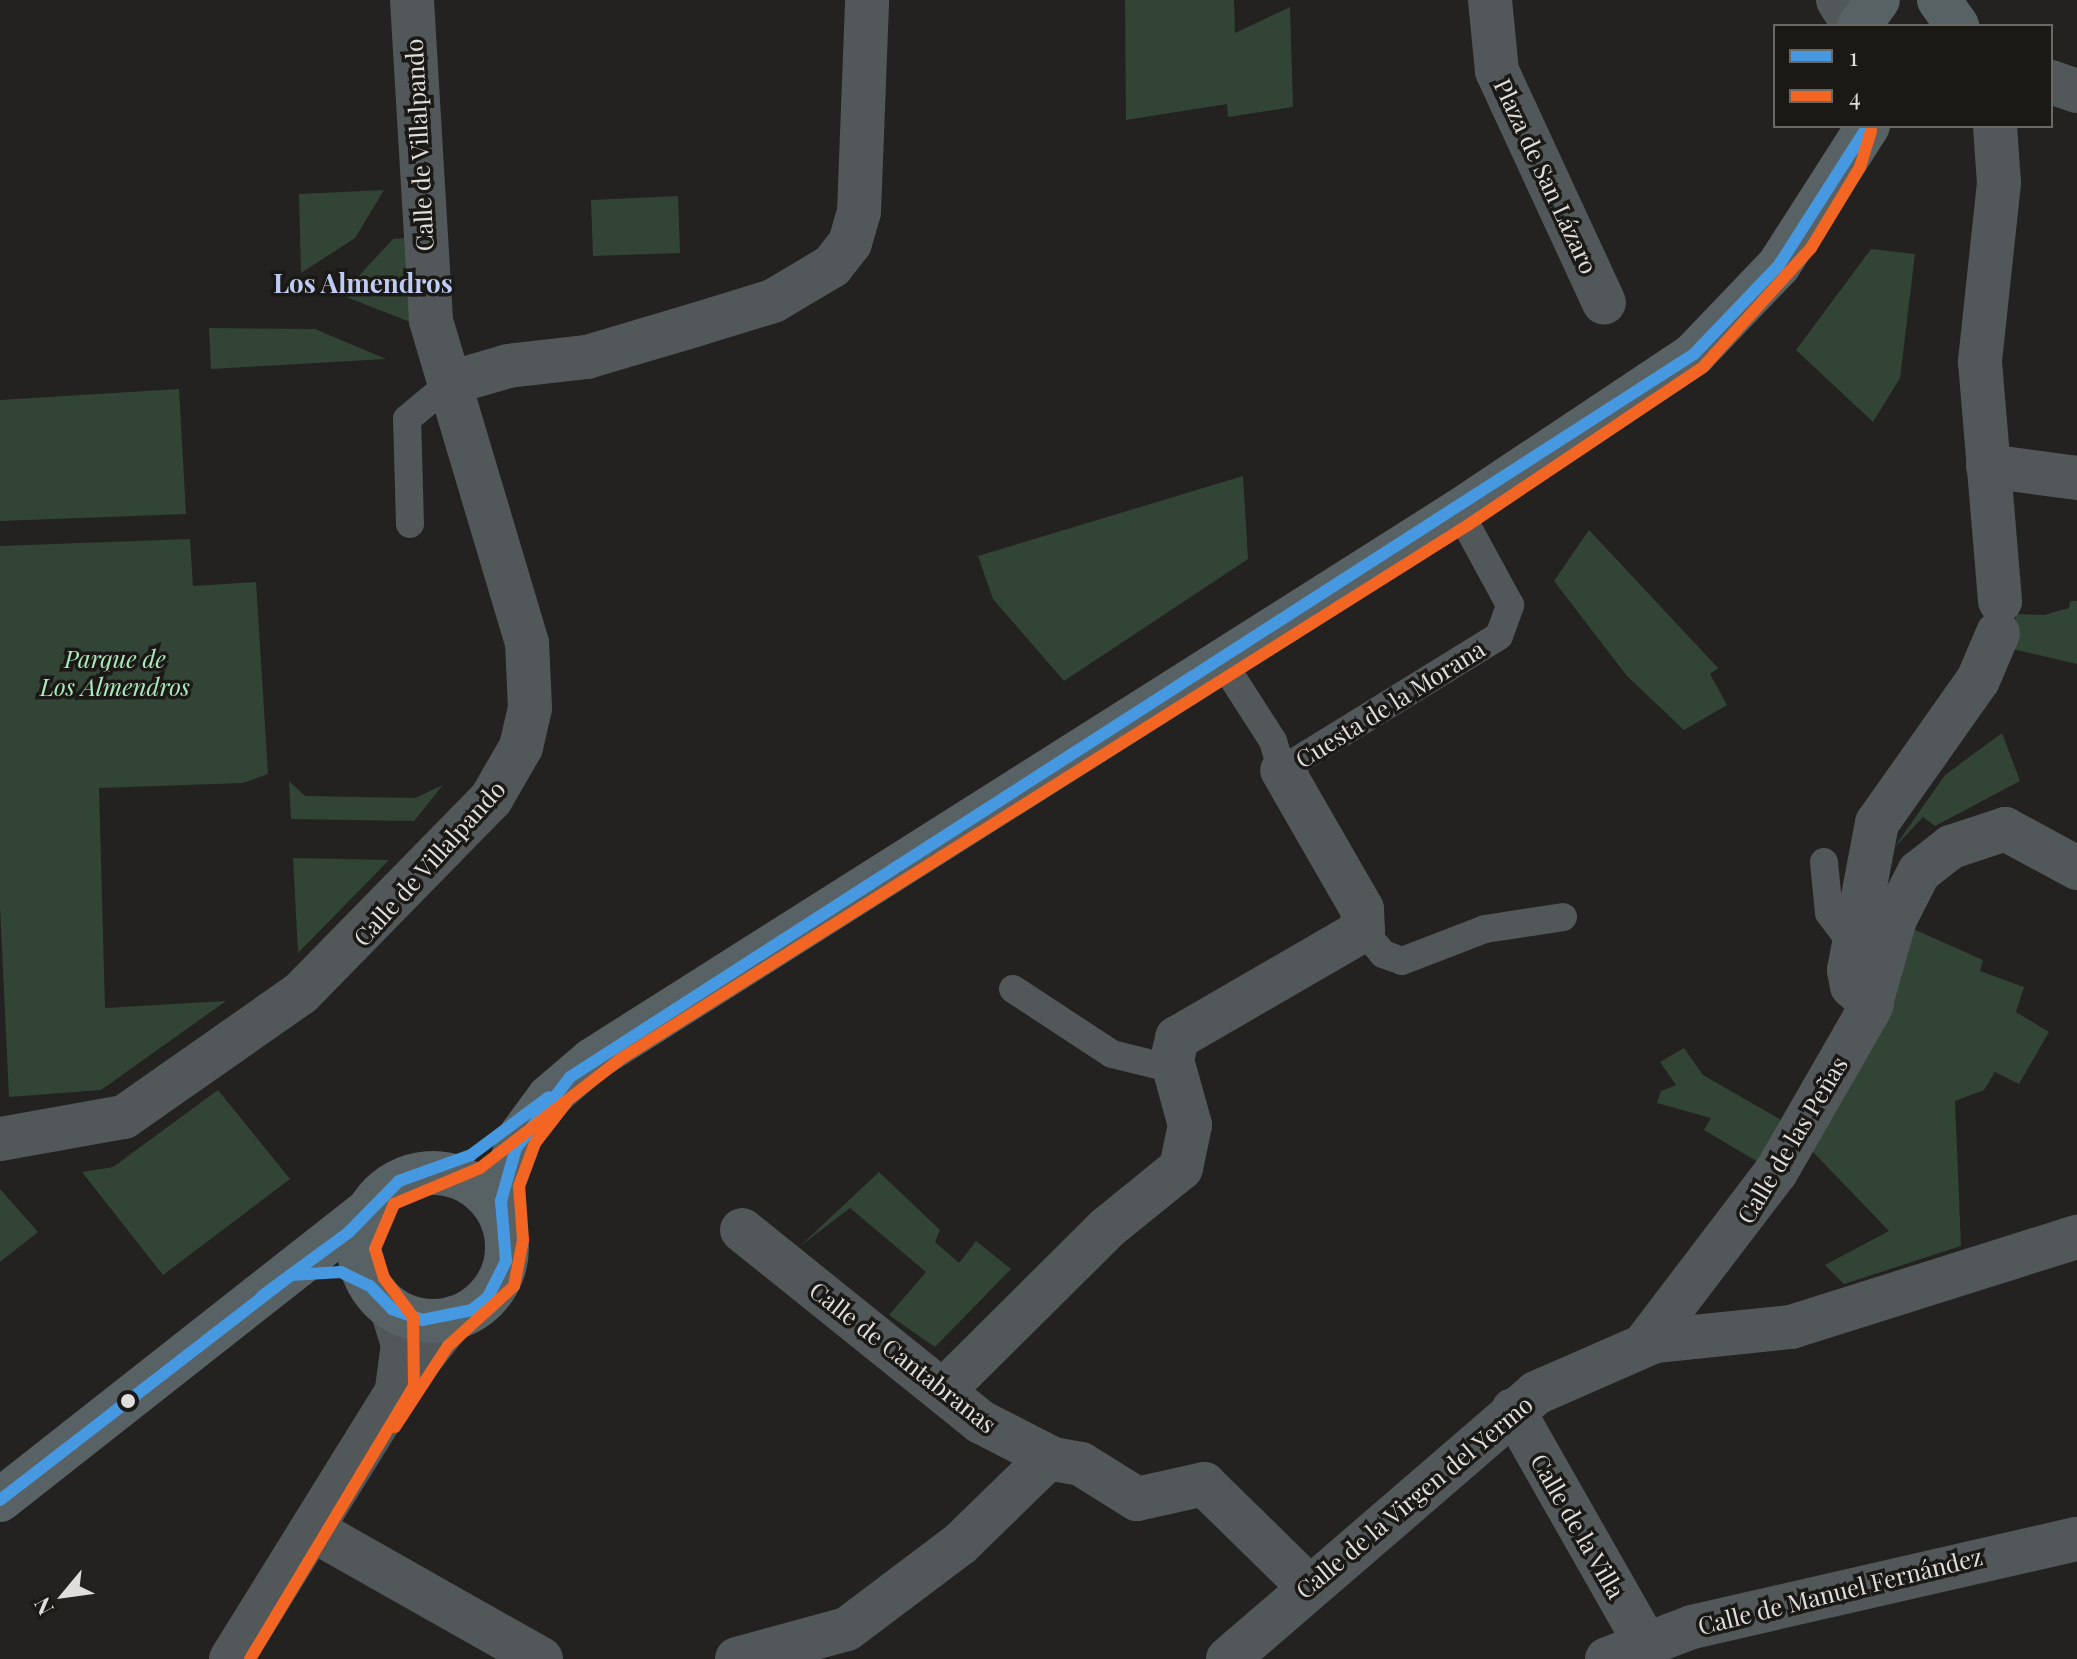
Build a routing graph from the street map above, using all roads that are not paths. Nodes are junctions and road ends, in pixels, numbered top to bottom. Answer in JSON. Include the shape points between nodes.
{"nodes":[{"id":1,"x":412,"y":0,"type":"edge"},
{"id":2,"x":867,"y":0,"type":"edge"},
{"id":3,"x":1490,"y":0,"type":"edge"},
{"id":4,"x":1838,"y":0,"type":"edge"},
{"id":5,"x":1878,"y":0,"type":"edge"},
{"id":6,"x":1939,"y":0,"type":"edge"},
{"id":7,"x":1855,"y":24,"type":"edge"},
{"id":8,"x":1858,"y":24,"type":"edge"},
{"id":9,"x":1956,"y":24,"type":"edge"},
{"id":10,"x":2053,"y":83,"type":"edge"},
{"id":11,"x":2077,"y":91,"type":"edge"},
{"id":12,"x":1995,"y":128,"type":"edge"},
{"id":13,"x":2024,"y":128,"type":"edge"},
{"id":14,"x":1856,"y":137,"type":"edge"},
{"id":15,"x":1997,"y":204,"type":"junction"},
{"id":16,"x":1604,"y":303,"type":"dead end"},
{"id":17,"x":450,"y":383,"type":"junction"},
{"id":18,"x":1988,"y":466,"type":"junction"},
{"id":19,"x":2077,"y":478,"type":"edge"},
{"id":20,"x":1459,"y":511,"type":"junction"},
{"id":21,"x":410,"y":524,"type":"dead end"},
{"id":22,"x":1221,"y":660,"type":"junction"},
{"id":23,"x":1282,"y":770,"type":"junction"},
{"id":24,"x":1824,"y":862,"type":"dead end"},
{"id":25,"x":2077,"y":868,"type":"edge"},
{"id":26,"x":1563,"y":917,"type":"dead end"},
{"id":27,"x":1363,"y":930,"type":"junction"},
{"id":28,"x":1852,"y":944,"type":"junction"},
{"id":29,"x":1013,"y":989,"type":"dead end"},
{"id":30,"x":1872,"y":1004,"type":"junction"},
{"id":31,"x":1173,"y":1069,"type":"junction"},
{"id":32,"x":549,"y":1097,"type":"junction"},
{"id":33,"x":0,"y":1139,"type":"edge"},
{"id":34,"x":439,"y":1172,"type":"junction"},
{"id":35,"x":369,"y":1210,"type":"junction"},
{"id":36,"x":502,"y":1220,"type":"junction"},
{"id":37,"x":742,"y":1230,"type":"dead end"},
{"id":38,"x":2077,"y":1237,"type":"edge"},
{"id":39,"x":291,"y":1275,"type":"junction"},
{"id":40,"x":381,"y":1297,"type":"junction"},
{"id":41,"x":453,"y":1318,"type":"junction"},
{"id":42,"x":1644,"y":1345,"type":"junction"},
{"id":43,"x":943,"y":1391,"type":"junction"},
{"id":44,"x":395,"y":1395,"type":"junction"},
{"id":45,"x":1513,"y":1410,"type":"junction"},
{"id":46,"x":1049,"y":1457,"type":"junction"},
{"id":47,"x":0,"y":1500,"type":"edge"},
{"id":48,"x":313,"y":1530,"type":"junction"},
{"id":49,"x":2077,"y":1539,"type":"edge"},
{"id":50,"x":1308,"y":1586,"type":"junction"},
{"id":51,"x":1634,"y":1653,"type":"edge"},
{"id":52,"x":231,"y":1659,"type":"edge"},
{"id":53,"x":541,"y":1659,"type":"edge"},
{"id":54,"x":737,"y":1659,"type":"edge"},
{"id":55,"x":1228,"y":1659,"type":"edge"}],
"edges":[{"from":1,"to":17,"type":"street","name":"Calle de Villalpando","via":[[428,304]]},
{"from":2,"to":17,"type":"street","via":[[859,212],[850,243],[832,266],[773,301],[695,325],[587,357],[508,366]]},
{"from":3,"to":16,"type":"street","name":"Plaza de San Lázaro","via":[[1497,71]]},
{"from":4,"to":7,"type":"street"},
{"from":5,"to":8,"type":"highway"},
{"from":6,"to":9,"type":"highway"},
{"from":10,"to":11,"type":"street"},
{"from":12,"to":15,"type":"street"},
{"from":13,"to":15,"type":"street"},
{"from":14,"to":20,"type":"highway","via":[[1798,238],[1726,325],[1647,387]]},
{"from":15,"to":18,"type":"street","via":[[1980,344]]},
{"from":17,"to":21,"type":"lane","via":[[407,419]]},
{"from":17,"to":33,"type":"street","name":"Calle de Villalpando","via":[[527,643],[530,708],[505,782],[336,964],[287,1003],[124,1117]]},
{"from":18,"to":19,"type":"street"},
{"from":18,"to":28,"type":"street","via":[[1999,617],[1978,680],[1877,823]]},
{"from":20,"to":22,"type":"highway"},
{"from":20,"to":23,"type":"lane","name":"Cuesta de la Morana","via":[[1506,594],[1510,616],[1503,632]]},
{"from":22,"to":23,"type":"lane","via":[[1273,741]]},
{"from":22,"to":32,"type":"highway","via":[[625,1037]]},
{"from":23,"to":27,"type":"street","via":[[1362,909]]},
{"from":24,"to":28,"type":"lane","via":[[1829,913]]},
{"from":25,"to":30,"type":"street","name":"Calle de las Peñas","via":[[2016,831],[1996,830],[1951,847],[1916,875]]},
{"from":26,"to":27,"type":"lane","via":[[1485,929],[1402,961],[1383,954]]},
{"from":27,"to":31,"type":"street","via":[[1183,1034],[1171,1053]]},
{"from":28,"to":30,"type":"street","via":[[1849,979]]},
{"from":29,"to":31,"type":"lane","via":[[1112,1054]]},
{"from":30,"to":42,"type":"street","name":"Calle de las Peñas","via":[[1760,1200]]},
{"from":31,"to":43,"type":"street","via":[[1190,1125],[1177,1174],[1107,1228]]},
{"from":32,"to":34,"type":"highway"},
{"from":32,"to":36,"type":"highway","via":[[516,1148]]},
{"from":34,"to":35,"type":"highway","via":[[399,1181]]},
{"from":34,"to":36,"type":"highway","via":[[478,1187]]},
{"from":35,"to":39,"type":"highway"},
{"from":35,"to":40,"type":"highway","via":[[358,1248]]},
{"from":36,"to":41,"type":"highway","via":[[507,1240],[500,1279],[488,1297]]},
{"from":37,"to":43,"type":"street","name":"Calle de Cantabranas"},
{"from":38,"to":42,"type":"street","name":"Calle de la Virgen del Yermo","via":[[1791,1327]]},
{"from":39,"to":40,"type":"highway","via":[[341,1272]]},
{"from":39,"to":47,"type":"highway"},
{"from":40,"to":41,"type":"highway","via":[[422,1320]]},
{"from":40,"to":44,"type":"street","via":[[404,1362]]},
{"from":41,"to":44,"type":"street"},
{"from":42,"to":45,"type":"street","name":"Calle de la Virgen del Yermo"},
{"from":43,"to":46,"type":"street","name":"Calle de Cantabranas","via":[[981,1422]]},
{"from":44,"to":48,"type":"street"},
{"from":45,"to":50,"type":"street","name":"Calle de la Virgen del Yermo"},
{"from":45,"to":51,"type":"street","name":"Calle de la Villa"},
{"from":46,"to":50,"type":"street","name":"Calle de Cantabranas","via":[[1081,1464],[1143,1500],[1204,1484]]},
{"from":46,"to":54,"type":"street","via":[[960,1544],[847,1629]]},
{"from":48,"to":52,"type":"street"},
{"from":48,"to":53,"type":"street"},
{"from":49,"to":51,"type":"street","name":"Calle de Manuel Fernández","via":[[1942,1565]]},
{"from":50,"to":55,"type":"street","name":"Calle de la Virgen del Yermo"}]}
